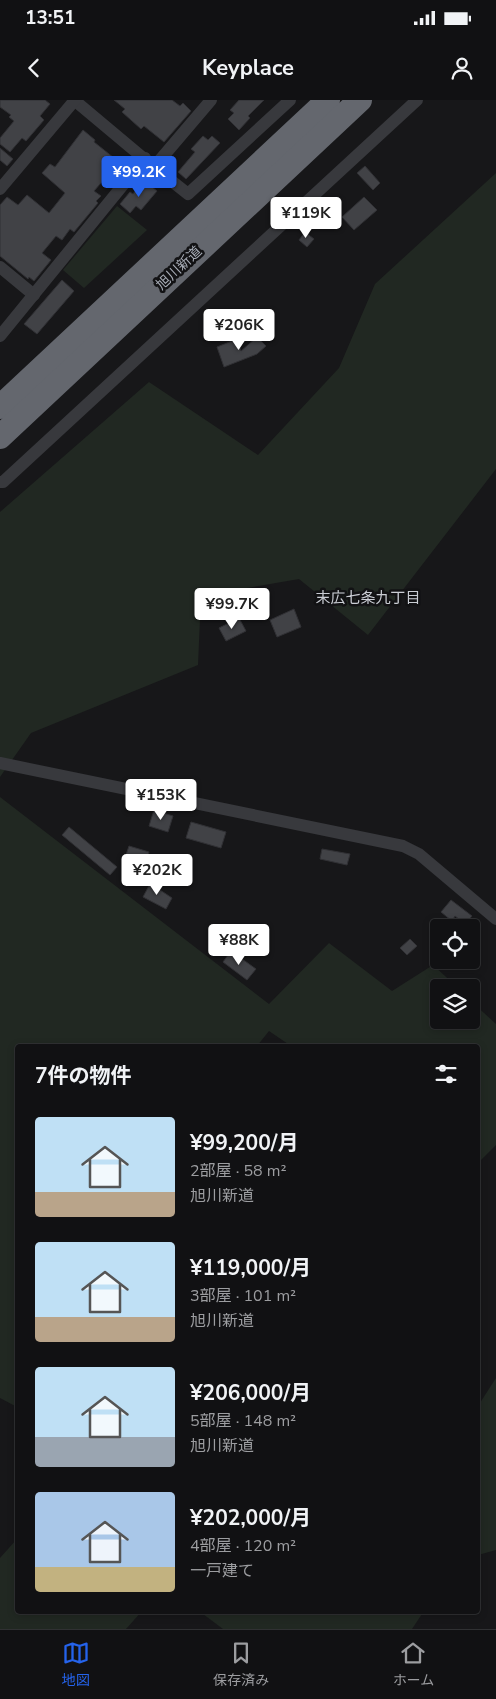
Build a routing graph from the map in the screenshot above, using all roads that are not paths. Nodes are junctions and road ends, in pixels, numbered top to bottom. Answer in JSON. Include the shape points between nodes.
{"nodes":[{"id":1,"x":75,"y":100,"type":"edge"},
{"id":2,"x":211,"y":100,"type":"edge"},
{"id":3,"x":290,"y":100,"type":"edge"},
{"id":4,"x":328,"y":100,"type":"edge"},
{"id":5,"x":360,"y":100,"type":"edge"},
{"id":6,"x":417,"y":100,"type":"edge"},
{"id":7,"x":264,"y":142,"type":"junction"},
{"id":8,"x":149,"y":163,"type":"junction"},
{"id":9,"x":0,"y":189,"type":"edge"},
{"id":10,"x":0,"y":267,"type":"edge"},
{"id":11,"x":34,"y":295,"type":"junction"},
{"id":12,"x":0,"y":336,"type":"edge"},
{"id":13,"x":0,"y":407,"type":"edge"},
{"id":14,"x":0,"y":437,"type":"edge"},
{"id":15,"x":0,"y":482,"type":"edge"},
{"id":16,"x":0,"y":763,"type":"edge"},
{"id":17,"x":496,"y":918,"type":"edge"}],
"edges":[{"from":1,"to":8,"type":"street"},
{"from":1,"to":9,"type":"street"},
{"from":2,"to":8,"type":"street"},
{"from":3,"to":7,"type":"street"},
{"from":4,"to":7,"type":"highway","name":"旭川新道"},
{"from":5,"to":14,"type":"highway","name":"旭川新道"},
{"from":6,"to":15,"type":"street"},
{"from":7,"to":8,"type":"street","via":[[188,194]]},
{"from":7,"to":13,"type":"highway","name":"旭川新道"},
{"from":8,"to":11,"type":"street"},
{"from":10,"to":11,"type":"street"},
{"from":11,"to":12,"type":"street"},
{"from":16,"to":17,"type":"street","via":[[403,846],[419,854]]}]}
